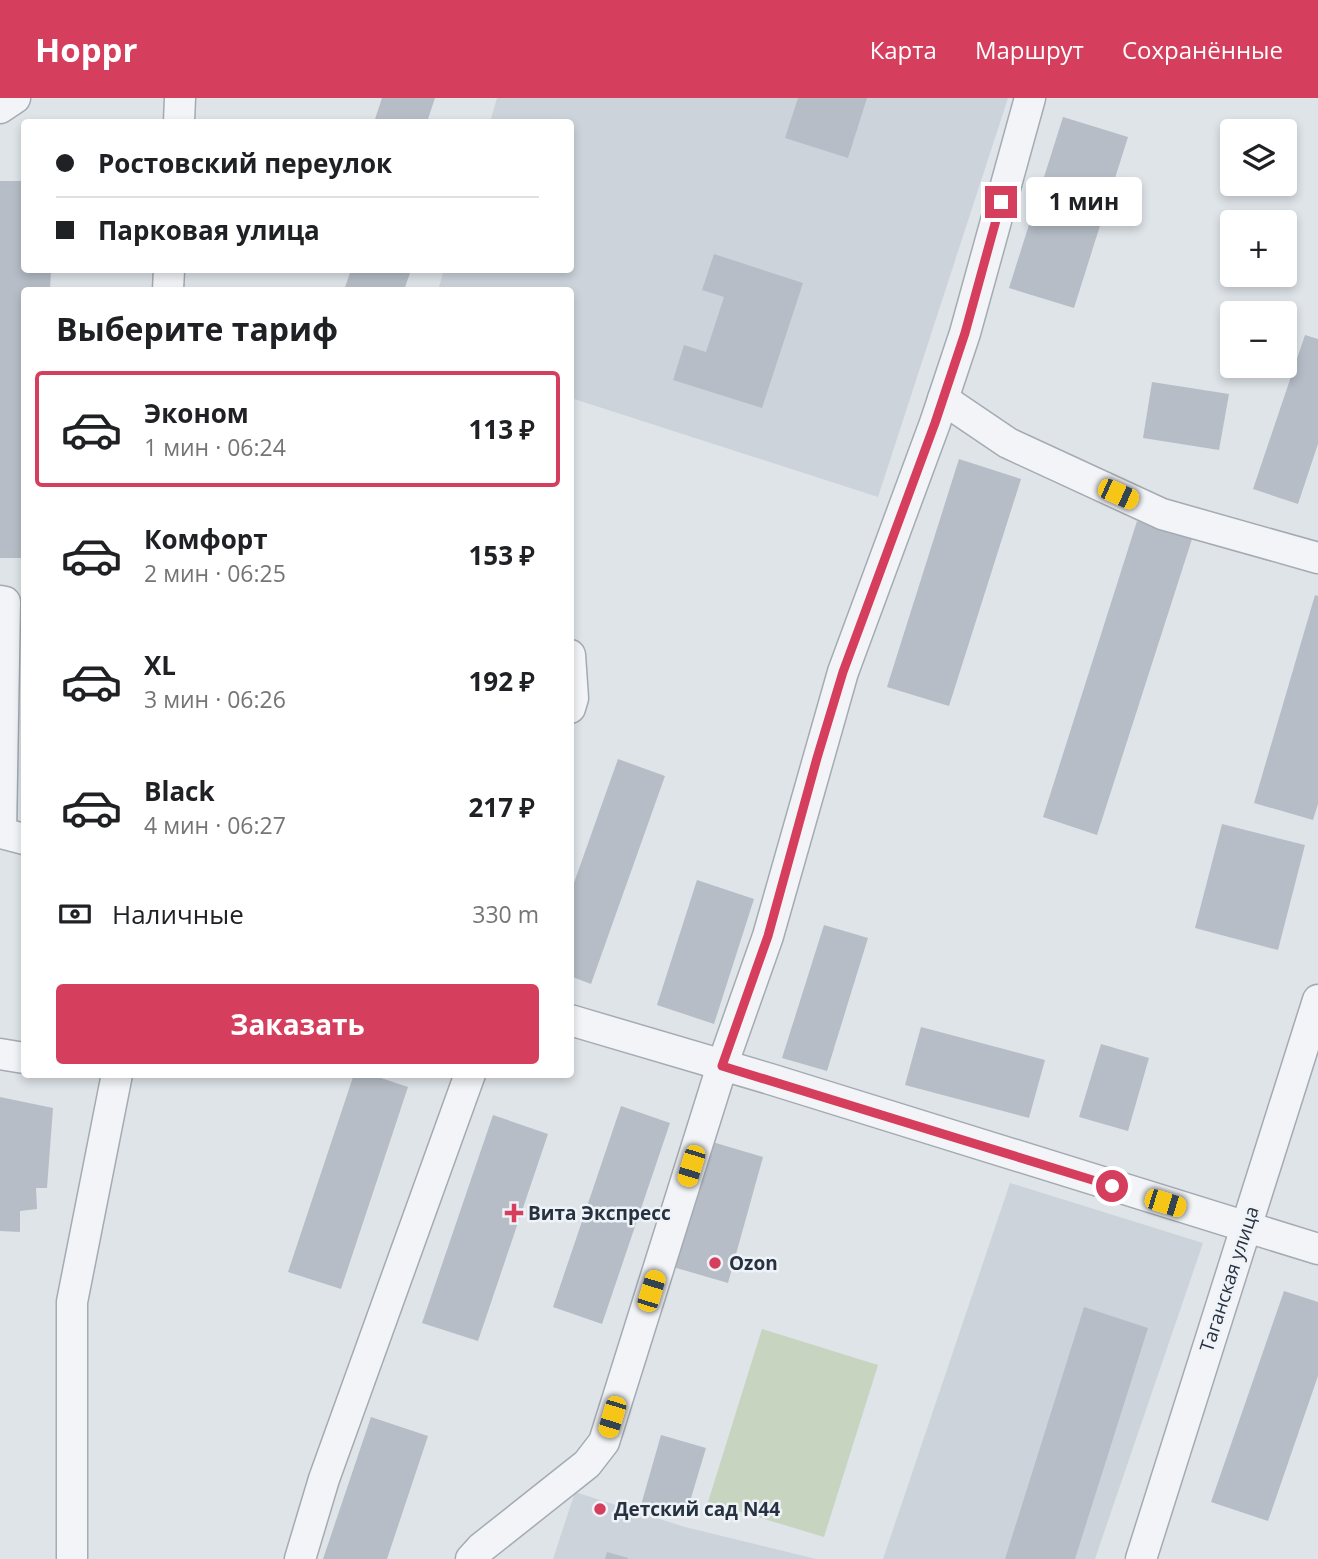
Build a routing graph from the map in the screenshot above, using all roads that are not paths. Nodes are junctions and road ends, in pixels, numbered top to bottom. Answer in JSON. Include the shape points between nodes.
{"nodes":[{"id":1,"x":15,"y":98,"type":"edge"},
{"id":2,"x":180,"y":98,"type":"edge"},
{"id":3,"x":1030,"y":98,"type":"edge"},
{"id":4,"x":0,"y":108,"type":"edge"},
{"id":5,"x":179,"y":119,"type":"edge"},
{"id":6,"x":943,"y":399,"type":"junction"},
{"id":7,"x":1318,"y":558,"type":"edge"},
{"id":8,"x":10,"y":602,"type":"edge"},
{"id":9,"x":21,"y":838,"type":"edge"},
{"id":10,"x":1318,"y":1000,"type":"edge"},
{"id":11,"x":574,"y":1021,"type":"edge"},
{"id":12,"x":0,"y":1054,"type":"edge"},
{"id":13,"x":21,"y":1058,"type":"edge"},
{"id":14,"x":722,"y":1066,"type":"junction"},
{"id":15,"x":116,"y":1078,"type":"edge"},
{"id":16,"x":469,"y":1078,"type":"edge"},
{"id":17,"x":1245,"y":1227,"type":"junction"},
{"id":18,"x":1318,"y":1249,"type":"edge"},
{"id":19,"x":72,"y":1559,"type":"edge"},
{"id":20,"x":300,"y":1559,"type":"edge"},
{"id":21,"x":471,"y":1559,"type":"edge"},
{"id":22,"x":1141,"y":1559,"type":"edge"}],
"edges":[{"from":1,"to":4,"type":"street"},
{"from":2,"to":5,"type":"street"},
{"from":3,"to":6,"type":"street"},
{"from":6,"to":7,"type":"street","via":[[1008,443],[1162,514]]},
{"from":6,"to":14,"type":"street","via":[[843,672],[768,936]]},
{"from":8,"to":9,"type":"street","via":[[1,833]]},
{"from":10,"to":17,"type":"street","name":"Таганская улица"},
{"from":11,"to":14,"type":"street"},
{"from":12,"to":13,"type":"street"},
{"from":14,"to":17,"type":"street"},
{"from":14,"to":21,"type":"street","via":[[604,1442],[587,1464]]},
{"from":15,"to":19,"type":"street","via":[[72,1302]]},
{"from":16,"to":20,"type":"street","via":[[324,1479]]},
{"from":17,"to":18,"type":"street"},
{"from":17,"to":22,"type":"street","name":"Таганская улица"}]}
